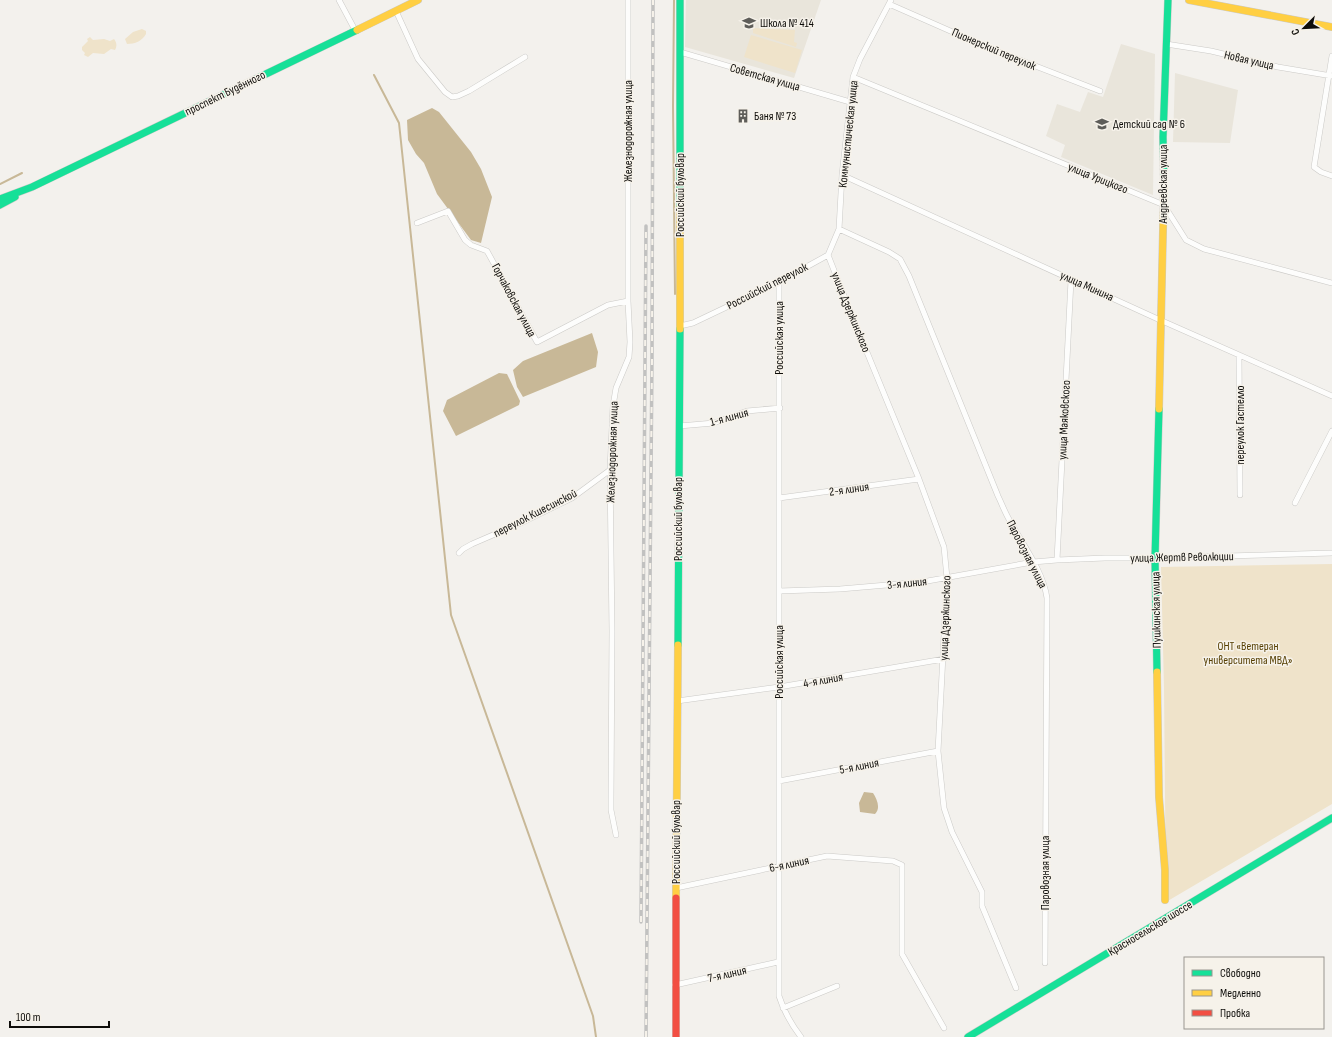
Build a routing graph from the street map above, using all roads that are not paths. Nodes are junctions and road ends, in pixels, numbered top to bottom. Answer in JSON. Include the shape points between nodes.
{"nodes":[{"id":1,"x":339,"y":0,"type":"edge"},
{"id":2,"x":418,"y":0,"type":"edge"},
{"id":3,"x":628,"y":0,"type":"edge"},
{"id":4,"x":680,"y":0,"type":"edge"},
{"id":5,"x":1168,"y":0,"type":"edge"},
{"id":6,"x":1189,"y":0,"type":"edge"},
{"id":7,"x":890,"y":2,"type":"edge"},
{"id":8,"x":396,"y":11,"type":"junction"},
{"id":9,"x":1332,"y":27,"type":"edge"},
{"id":10,"x":355,"y":30,"type":"junction"},
{"id":11,"x":1166,"y":44,"type":"junction"},
{"id":12,"x":680,"y":52,"type":"junction"},
{"id":13,"x":1332,"y":56,"type":"edge"},
{"id":14,"x":525,"y":57,"type":"dead end"},
{"id":15,"x":1330,"y":75,"type":"edge"},
{"id":16,"x":853,"y":78,"type":"junction"},
{"id":17,"x":1100,"y":91,"type":"dead end"},
{"id":18,"x":850,"y":102,"type":"junction"},
{"id":19,"x":842,"y":175,"type":"junction"},
{"id":20,"x":1332,"y":176,"type":"edge"},
{"id":21,"x":32,"y":187,"type":"junction"},
{"id":22,"x":0,"y":199,"type":"edge"},
{"id":23,"x":0,"y":205,"type":"edge"},
{"id":24,"x":1164,"y":205,"type":"junction"},
{"id":25,"x":417,"y":223,"type":"dead end"},
{"id":26,"x":839,"y":229,"type":"junction"},
{"id":27,"x":828,"y":254,"type":"junction"},
{"id":28,"x":1072,"y":280,"type":"junction"},
{"id":29,"x":779,"y":282,"type":"junction"},
{"id":30,"x":1332,"y":283,"type":"edge"},
{"id":31,"x":628,"y":301,"type":"junction"},
{"id":32,"x":1160,"y":320,"type":"junction"},
{"id":33,"x":680,"y":326,"type":"junction"},
{"id":34,"x":1239,"y":356,"type":"junction"},
{"id":35,"x":1332,"y":396,"type":"edge"},
{"id":36,"x":780,"y":408,"type":"junction"},
{"id":37,"x":679,"y":426,"type":"junction"},
{"id":38,"x":1332,"y":431,"type":"edge"},
{"id":39,"x":610,"y":470,"type":"junction"},
{"id":40,"x":919,"y":480,"type":"junction"},
{"id":41,"x":1240,"y":495,"type":"dead end"},
{"id":42,"x":779,"y":498,"type":"junction"},
{"id":43,"x":1295,"y":503,"type":"dead end"},
{"id":44,"x":459,"y":552,"type":"dead end"},
{"id":45,"x":1332,"y":553,"type":"edge"},
{"id":46,"x":1155,"y":558,"type":"junction"},
{"id":47,"x":1057,"y":560,"type":"junction"},
{"id":48,"x":1033,"y":562,"type":"junction"},
{"id":49,"x":947,"y":578,"type":"junction"},
{"id":50,"x":779,"y":591,"type":"junction"},
{"id":51,"x":944,"y":659,"type":"junction"},
{"id":52,"x":780,"y":687,"type":"junction"},
{"id":53,"x":677,"y":701,"type":"junction"},
{"id":54,"x":938,"y":751,"type":"junction"},
{"id":55,"x":780,"y":781,"type":"junction"},
{"id":56,"x":1332,"y":818,"type":"edge"},
{"id":57,"x":616,"y":834,"type":"dead end"},
{"id":58,"x":780,"y":865,"type":"junction"},
{"id":59,"x":676,"y":888,"type":"junction"},
{"id":60,"x":1165,"y":900,"type":"dead end"},
{"id":61,"x":778,"y":962,"type":"junction"},
{"id":62,"x":1045,"y":963,"type":"dead end"},
{"id":63,"x":675,"y":985,"type":"junction"},
{"id":64,"x":836,"y":986,"type":"dead end"},
{"id":65,"x":1016,"y":988,"type":"dead end"},
{"id":66,"x":783,"y":1008,"type":"junction"},
{"id":67,"x":944,"y":1028,"type":"dead end"},
{"id":68,"x":676,"y":1037,"type":"edge"},
{"id":69,"x":801,"y":1037,"type":"edge"},
{"id":70,"x":968,"y":1037,"type":"edge"}],
"edges":[{"from":1,"to":10,"type":"street"},
{"from":2,"to":8,"type":"street","name":"проспект Будённого"},
{"from":3,"to":31,"type":"street","name":"Железнодорожная улица"},
{"from":4,"to":12,"type":"street","name":"Российский бульвар"},
{"from":5,"to":11,"type":"street","name":"Андреевская улица"},
{"from":6,"to":9,"type":"street"},
{"from":7,"to":16,"type":"street","name":"Коммунистическая улица","via":[[860,59]]},
{"from":7,"to":17,"type":"street","name":"Пионерский переулок","via":[[989,48]]},
{"from":8,"to":10,"type":"street","name":"проспект Будённого"},
{"from":8,"to":14,"type":"street","via":[[418,59],[452,97],[469,91]]},
{"from":10,"to":21,"type":"street","name":"проспект Будённого"},
{"from":11,"to":15,"type":"street","name":"Новая улица"},
{"from":11,"to":24,"type":"street","name":"Андреевская улица"},
{"from":12,"to":18,"type":"street","name":"Советская улица"},
{"from":12,"to":33,"type":"street","name":"Российский бульвар"},
{"from":13,"to":15,"type":"street"},
{"from":15,"to":20,"type":"street","via":[[1314,167]]},
{"from":16,"to":18,"type":"street","name":"Коммунистическая улица"},
{"from":16,"to":24,"type":"street","name":"улица Урицкого"},
{"from":18,"to":19,"type":"street","name":"Коммунистическая улица"},
{"from":19,"to":26,"type":"street","name":"Коммунистическая улица"},
{"from":19,"to":28,"type":"street","name":"улица Минина"},
{"from":21,"to":22,"type":"street","name":"проспект Будённого"},
{"from":21,"to":23,"type":"street","name":"проспект Будённого"},
{"from":24,"to":30,"type":"street","via":[[1186,240],[1204,249]]},
{"from":24,"to":32,"type":"street","name":"Андреевская улица"},
{"from":25,"to":31,"type":"street","name":"Горчаковская улица","via":[[448,211],[465,240],[488,251],[537,342],[608,305]]},
{"from":26,"to":27,"type":"street"},
{"from":26,"to":48,"type":"street","name":"Паровозная улица","via":[[900,259],[1008,519]]},
{"from":27,"to":29,"type":"street","name":"Российский переулок"},
{"from":27,"to":40,"type":"street","name":"улица Дзержинского","via":[[850,314]]},
{"from":28,"to":32,"type":"street","name":"улица Минина"},
{"from":28,"to":47,"type":"street","name":"улица Маяковского"},
{"from":29,"to":33,"type":"street","name":"Российский переулок","via":[[693,323]]},
{"from":29,"to":36,"type":"street","name":"Российская улица"},
{"from":31,"to":39,"type":"street","name":"Железнодорожная улица","via":[[629,357],[616,388]]},
{"from":32,"to":34,"type":"street","name":"улица Минина"},
{"from":32,"to":46,"type":"street","name":"Пушкинская улица"},
{"from":33,"to":37,"type":"street","name":"Российский бульвар"},
{"from":34,"to":35,"type":"street","name":"улица Минина"},
{"from":34,"to":41,"type":"street","name":"переулок Гастелло"},
{"from":36,"to":37,"type":"street","name":"1-я линия","via":[[747,411],[714,423]]},
{"from":36,"to":42,"type":"street","name":"Российская улица"},
{"from":37,"to":53,"type":"street","name":"Российский бульвар"},
{"from":38,"to":43,"type":"street"},
{"from":39,"to":44,"type":"street","name":"переулок Кшесинской","via":[[572,498]]},
{"from":39,"to":57,"type":"street","name":"Железнодорожная улица","via":[[611,810]]},
{"from":40,"to":42,"type":"street","name":"2-я линия"},
{"from":40,"to":49,"type":"street","name":"улица Дзержинского","via":[[944,547]]},
{"from":42,"to":50,"type":"street","name":"Российская улица"},
{"from":45,"to":46,"type":"street","name":"улица Жертв Революции"},
{"from":46,"to":47,"type":"street","name":"улица Жертв Революции"},
{"from":46,"to":60,"type":"street","name":"Пушкинская улица","via":[[1159,797]]},
{"from":47,"to":48,"type":"street","name":"улица Жертв Революции"},
{"from":48,"to":49,"type":"street","name":"3-я линия"},
{"from":48,"to":62,"type":"street","name":"Паровозная улица","via":[[1045,586],[1047,598]]},
{"from":49,"to":50,"type":"street","name":"3-я линия","via":[[847,588]]},
{"from":49,"to":51,"type":"street","name":"улица Дзержинского"},
{"from":50,"to":52,"type":"street","name":"Российская улица"},
{"from":51,"to":52,"type":"street","name":"4-я линия"},
{"from":51,"to":54,"type":"street","name":"улица Дзержинского"},
{"from":52,"to":53,"type":"street","name":"4-я линия"},
{"from":52,"to":55,"type":"street","name":"Российская улица"},
{"from":53,"to":59,"type":"street","name":"Российский бульвар"},
{"from":54,"to":55,"type":"street","name":"5-я линия"},
{"from":54,"to":65,"type":"street","name":"улица Дзержинского","via":[[944,808],[952,832],[982,892],[982,906]]},
{"from":55,"to":58,"type":"street","name":"Российская улица"},
{"from":56,"to":70,"type":"street","name":"Красносельское шоссе"},
{"from":58,"to":59,"type":"street","name":"6-я линия"},
{"from":58,"to":61,"type":"street","name":"Российская улица"},
{"from":58,"to":67,"type":"street","name":"6-я линия","via":[[827,856],[892,861],[902,865],[902,954]]},
{"from":59,"to":63,"type":"street","name":"Российский бульвар"},
{"from":61,"to":63,"type":"street","name":"7-я линия"},
{"from":61,"to":66,"type":"street","name":"Российская улица","via":[[779,996]]},
{"from":63,"to":68,"type":"street","name":"Российский бульвар"},
{"from":64,"to":66,"type":"street"},
{"from":66,"to":69,"type":"street","name":"Российская улица"}]}
